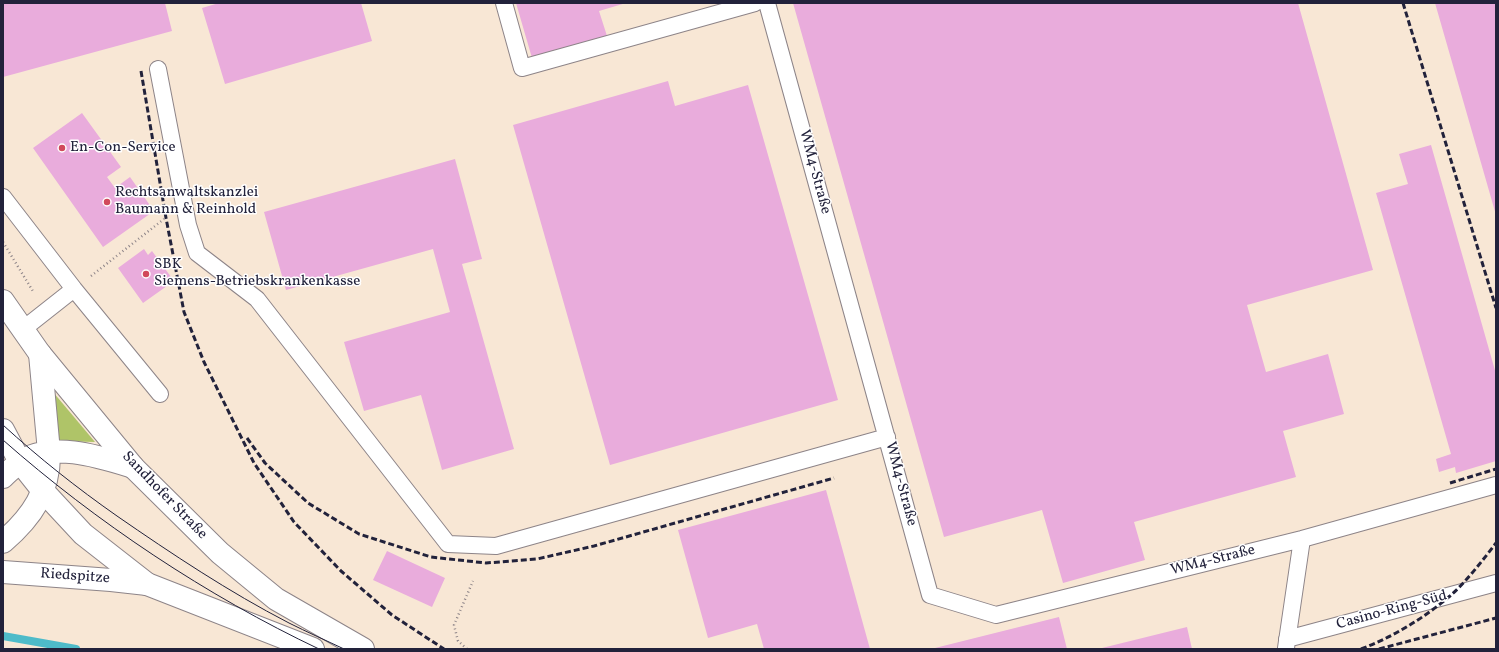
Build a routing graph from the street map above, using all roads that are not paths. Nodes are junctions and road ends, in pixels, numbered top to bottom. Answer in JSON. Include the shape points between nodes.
{"nodes":[{"id":1,"x":504,"y":3,"type":"edge"},
{"id":2,"x":755,"y":3,"type":"edge"},
{"id":3,"x":767,"y":3,"type":"edge"},
{"id":4,"x":158,"y":69,"type":"dead end"},
{"id":5,"x":3,"y":197,"type":"edge"},
{"id":6,"x":74,"y":289,"type":"junction"},
{"id":7,"x":3,"y":301,"type":"edge"},
{"id":8,"x":22,"y":330,"type":"junction"},
{"id":9,"x":40,"y":354,"type":"junction"},
{"id":10,"x":160,"y":394,"type":"dead end"},
{"id":11,"x":3,"y":430,"type":"edge"},
{"id":12,"x":887,"y":437,"type":"junction"},
{"id":13,"x":49,"y":452,"type":"junction"},
{"id":14,"x":20,"y":462,"type":"junction"},
{"id":15,"x":133,"y":467,"type":"junction"},
{"id":16,"x":3,"y":477,"type":"edge"},
{"id":17,"x":1496,"y":485,"type":"edge"},
{"id":18,"x":43,"y":491,"type":"junction"},
{"id":19,"x":1302,"y":539,"type":"junction"},
{"id":20,"x":3,"y":542,"type":"edge"},
{"id":21,"x":3,"y":572,"type":"edge"},
{"id":22,"x":1496,"y":583,"type":"edge"},
{"id":23,"x":147,"y":584,"type":"junction"},
{"id":24,"x":1287,"y":644,"type":"edge"},
{"id":25,"x":313,"y":649,"type":"edge"},
{"id":26,"x":363,"y":649,"type":"edge"}],
"edges":[{"from":1,"to":2,"type":"lane","via":[[522,68]]},
{"from":3,"to":12,"type":"lane","name":"WM4-Straße"},
{"from":4,"to":12,"type":"lane","via":[[188,224],[197,254],[257,299],[448,544],[496,546]]},
{"from":5,"to":6,"type":"lane"},
{"from":6,"to":8,"type":"lane"},
{"from":6,"to":10,"type":"lane"},
{"from":7,"to":8,"type":"street","name":"Sandhofer Straße"},
{"from":8,"to":9,"type":"street","name":"Sandhofer Straße"},
{"from":9,"to":13,"type":"street"},
{"from":9,"to":15,"type":"street","name":"Sandhofer Straße"},
{"from":11,"to":14,"type":"street"},
{"from":12,"to":19,"type":"lane","name":"WM4-Straße","via":[[930,595],[996,615]]},
{"from":13,"to":14,"type":"street"},
{"from":13,"to":15,"type":"street","via":[[98,456]]},
{"from":13,"to":18,"type":"street"},
{"from":14,"to":16,"type":"street"},
{"from":14,"to":18,"type":"street"},
{"from":15,"to":26,"type":"street","name":"Sandhofer Straße","via":[[220,553],[276,599]]},
{"from":17,"to":19,"type":"lane"},
{"from":18,"to":20,"type":"street","via":[[19,528]]},
{"from":18,"to":23,"type":"street","via":[[83,534]]},
{"from":19,"to":24,"type":"lane"},
{"from":21,"to":23,"type":"street","name":"Riedspitze"},
{"from":22,"to":24,"type":"lane","name":"Casino-Ring-Süd"},
{"from":23,"to":25,"type":"street"}]}
